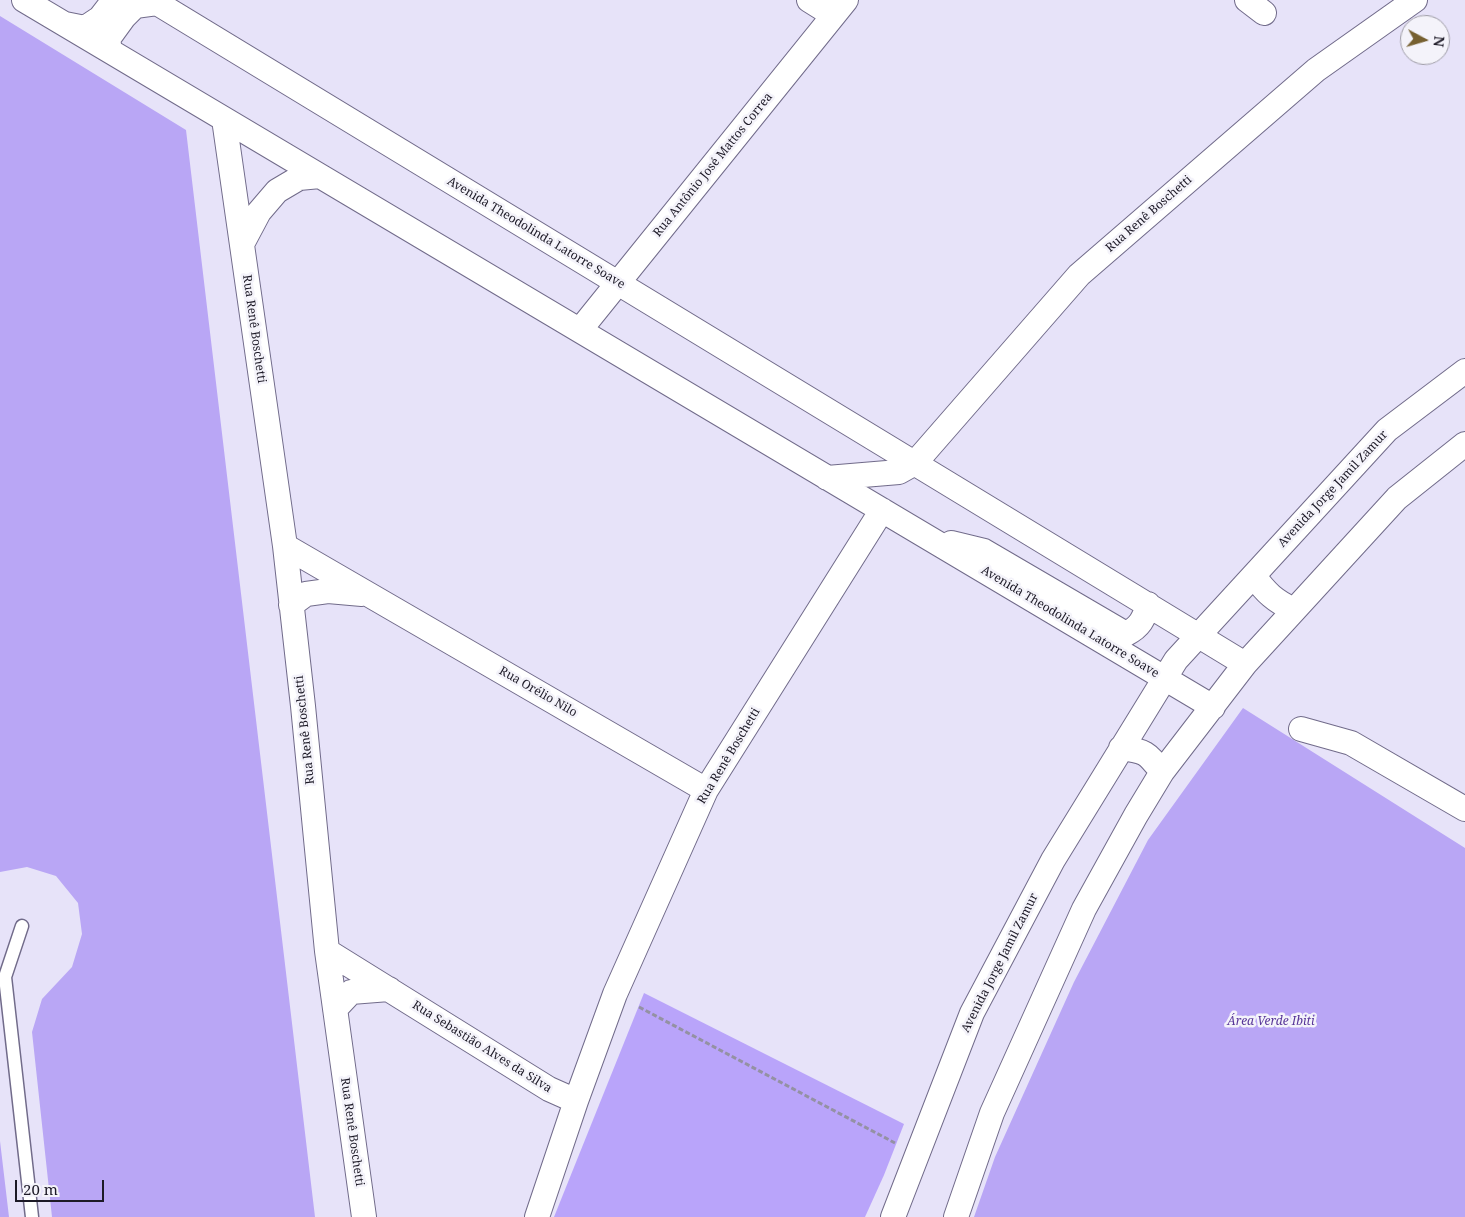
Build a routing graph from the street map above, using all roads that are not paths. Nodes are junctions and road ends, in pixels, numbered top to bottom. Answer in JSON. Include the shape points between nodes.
{"nodes":[{"id":1,"x":24,"y":0,"type":"edge"},
{"id":2,"x":114,"y":0,"type":"edge"},
{"id":3,"x":809,"y":0,"type":"edge"},
{"id":4,"x":1415,"y":0,"type":"edge"},
{"id":5,"x":154,"y":1,"type":"edge"},
{"id":6,"x":839,"y":8,"type":"edge"},
{"id":7,"x":65,"y":24,"type":"junction"},
{"id":8,"x":110,"y":51,"type":"junction"},
{"id":9,"x":224,"y":119,"type":"junction"},
{"id":10,"x":320,"y":176,"type":"junction"},
{"id":11,"x":242,"y":244,"type":"junction"},
{"id":12,"x":618,"y":283,"type":"junction"},
{"id":13,"x":580,"y":330,"type":"junction"},
{"id":14,"x":1465,"y":371,"type":"edge"},
{"id":15,"x":1465,"y":444,"type":"edge"},
{"id":16,"x":915,"y":463,"type":"junction"},
{"id":17,"x":828,"y":478,"type":"junction"},
{"id":18,"x":882,"y":510,"type":"junction"},
{"id":19,"x":928,"y":537,"type":"junction"},
{"id":20,"x":285,"y":546,"type":"junction"},
{"id":21,"x":1254,"y":576,"type":"junction"},
{"id":22,"x":368,"y":594,"type":"junction"},
{"id":23,"x":1148,"y":604,"type":"junction"},
{"id":24,"x":291,"y":605,"type":"junction"},
{"id":25,"x":1294,"y":610,"type":"junction"},
{"id":26,"x":1198,"y":636,"type":"junction"},
{"id":27,"x":1245,"y":664,"type":"junction"},
{"id":28,"x":1164,"y":678,"type":"junction"},
{"id":29,"x":1213,"y":707,"type":"junction"},
{"id":30,"x":1301,"y":729,"type":"dead end"},
{"id":31,"x":1121,"y":748,"type":"junction"},
{"id":32,"x":1162,"y":772,"type":"junction"},
{"id":33,"x":706,"y":790,"type":"junction"},
{"id":34,"x":1465,"y":809,"type":"edge"},
{"id":35,"x":22,"y":926,"type":"dead end"},
{"id":36,"x":327,"y":951,"type":"junction"},
{"id":37,"x":389,"y":989,"type":"junction"},
{"id":38,"x":335,"y":1009,"type":"junction"},
{"id":39,"x":576,"y":1101,"type":"junction"},
{"id":40,"x":32,"y":1217,"type":"edge"},
{"id":41,"x":364,"y":1217,"type":"edge"},
{"id":42,"x":538,"y":1217,"type":"edge"},
{"id":43,"x":893,"y":1217,"type":"edge"},
{"id":44,"x":956,"y":1217,"type":"edge"}],
"edges":[{"from":1,"to":7,"type":"street","name":"Avenida Theodolinda Latorre Soave"},
{"from":2,"to":7,"type":"street","name":"Avenida Theodolinda Latorre Soave","via":[[100,18],[84,28]]},
{"from":3,"to":6,"type":"street"},
{"from":4,"to":16,"type":"street","name":"Rua Renê Boschetti","via":[[1316,70],[1079,275]]},
{"from":5,"to":8,"type":"street","name":"Avenida Theodolinda Latorre Soave","via":[[135,6],[124,17],[108,39]]},
{"from":5,"to":12,"type":"street","name":"Avenida Theodolinda Latorre Soave"},
{"from":6,"to":12,"type":"street","name":"Rua Antônio José Mattos Correa"},
{"from":7,"to":8,"type":"street","name":"Avenida Theodolinda Latorre Soave"},
{"from":8,"to":9,"type":"street","name":"Avenida Theodolinda Latorre Soave"},
{"from":9,"to":10,"type":"street","name":"Avenida Theodolinda Latorre Soave"},
{"from":9,"to":11,"type":"street","name":"Rua Renê Boschetti"},
{"from":10,"to":11,"type":"street","via":[[299,178],[277,191],[259,212]]},
{"from":10,"to":13,"type":"street","name":"Avenida Theodolinda Latorre Soave"},
{"from":11,"to":20,"type":"street","name":"Rua Renê Boschetti"},
{"from":12,"to":13,"type":"street","name":"Rua Antônio José Mattos Correa"},
{"from":12,"to":16,"type":"street","name":"Avenida Theodolinda Latorre Soave"},
{"from":13,"to":17,"type":"street","name":"Avenida Theodolinda Latorre Soave"},
{"from":14,"to":21,"type":"street","name":"Avenida Jorge Jamil Zamur","via":[[1387,430]]},
{"from":15,"to":25,"type":"street","via":[[1397,498]]},
{"from":16,"to":17,"type":"street","via":[[899,472]]},
{"from":16,"to":23,"type":"street","name":"Avenida Theodolinda Latorre Soave"},
{"from":17,"to":18,"type":"street","name":"Avenida Theodolinda Latorre Soave"},
{"from":18,"to":19,"type":"street","name":"Avenida Theodolinda Latorre Soave"},
{"from":18,"to":33,"type":"street","name":"Rua Renê Boschetti"},
{"from":19,"to":23,"type":"street","name":"Avenida Theodolinda Latorre Soave","via":[[984,550],[1126,634],[1135,630]]},
{"from":19,"to":28,"type":"street","name":"Avenida Theodolinda Latorre Soave"},
{"from":20,"to":22,"type":"street","name":"Rua Orélio Nilo"},
{"from":20,"to":24,"type":"street","name":"Rua Renê Boschetti"},
{"from":21,"to":25,"type":"street","via":[[1265,592]]},
{"from":21,"to":26,"type":"street","name":"Avenida Jorge Jamil Zamur"},
{"from":22,"to":24,"type":"street","name":"Rua Orélio Nilo","via":[[328,591],[306,594]]},
{"from":22,"to":33,"type":"street","name":"Rua Orélio Nilo"},
{"from":23,"to":26,"type":"street","name":"Avenida Theodolinda Latorre Soave"},
{"from":24,"to":36,"type":"street","name":"Rua Renê Boschetti"},
{"from":25,"to":27,"type":"street"},
{"from":26,"to":27,"type":"street","name":"Avenida Theodolinda Latorre Soave"},
{"from":26,"to":28,"type":"street","name":"Avenida Jorge Jamil Zamur"},
{"from":27,"to":29,"type":"street"},
{"from":28,"to":29,"type":"street","name":"Avenida Theodolinda Latorre Soave"},
{"from":28,"to":31,"type":"street","name":"Avenida Jorge Jamil Zamur"},
{"from":29,"to":32,"type":"street"},
{"from":30,"to":34,"type":"street","via":[[1351,743]]},
{"from":31,"to":32,"type":"street","via":[[1139,750]]},
{"from":31,"to":43,"type":"street","name":"Avenida Jorge Jamil Zamur","via":[[1053,860],[972,1013]]},
{"from":32,"to":44,"type":"street","via":[[1084,909],[992,1113]]},
{"from":33,"to":39,"type":"street","name":"Rua Renê Boschetti","via":[[615,994]]},
{"from":35,"to":40,"type":"lane","via":[[6,977]]},
{"from":36,"to":37,"type":"street","name":"Rua Sebastião Alves da Silva"},
{"from":36,"to":38,"type":"street","name":"Rua Renê Boschetti"},
{"from":37,"to":38,"type":"street","via":[[351,992]]},
{"from":37,"to":39,"type":"street","name":"Rua Sebastião Alves da Silva","via":[[550,1089]]},
{"from":38,"to":41,"type":"street","name":"Rua Renê Boschetti"},
{"from":39,"to":42,"type":"street","name":"Rua Renê Boschetti"}]}
